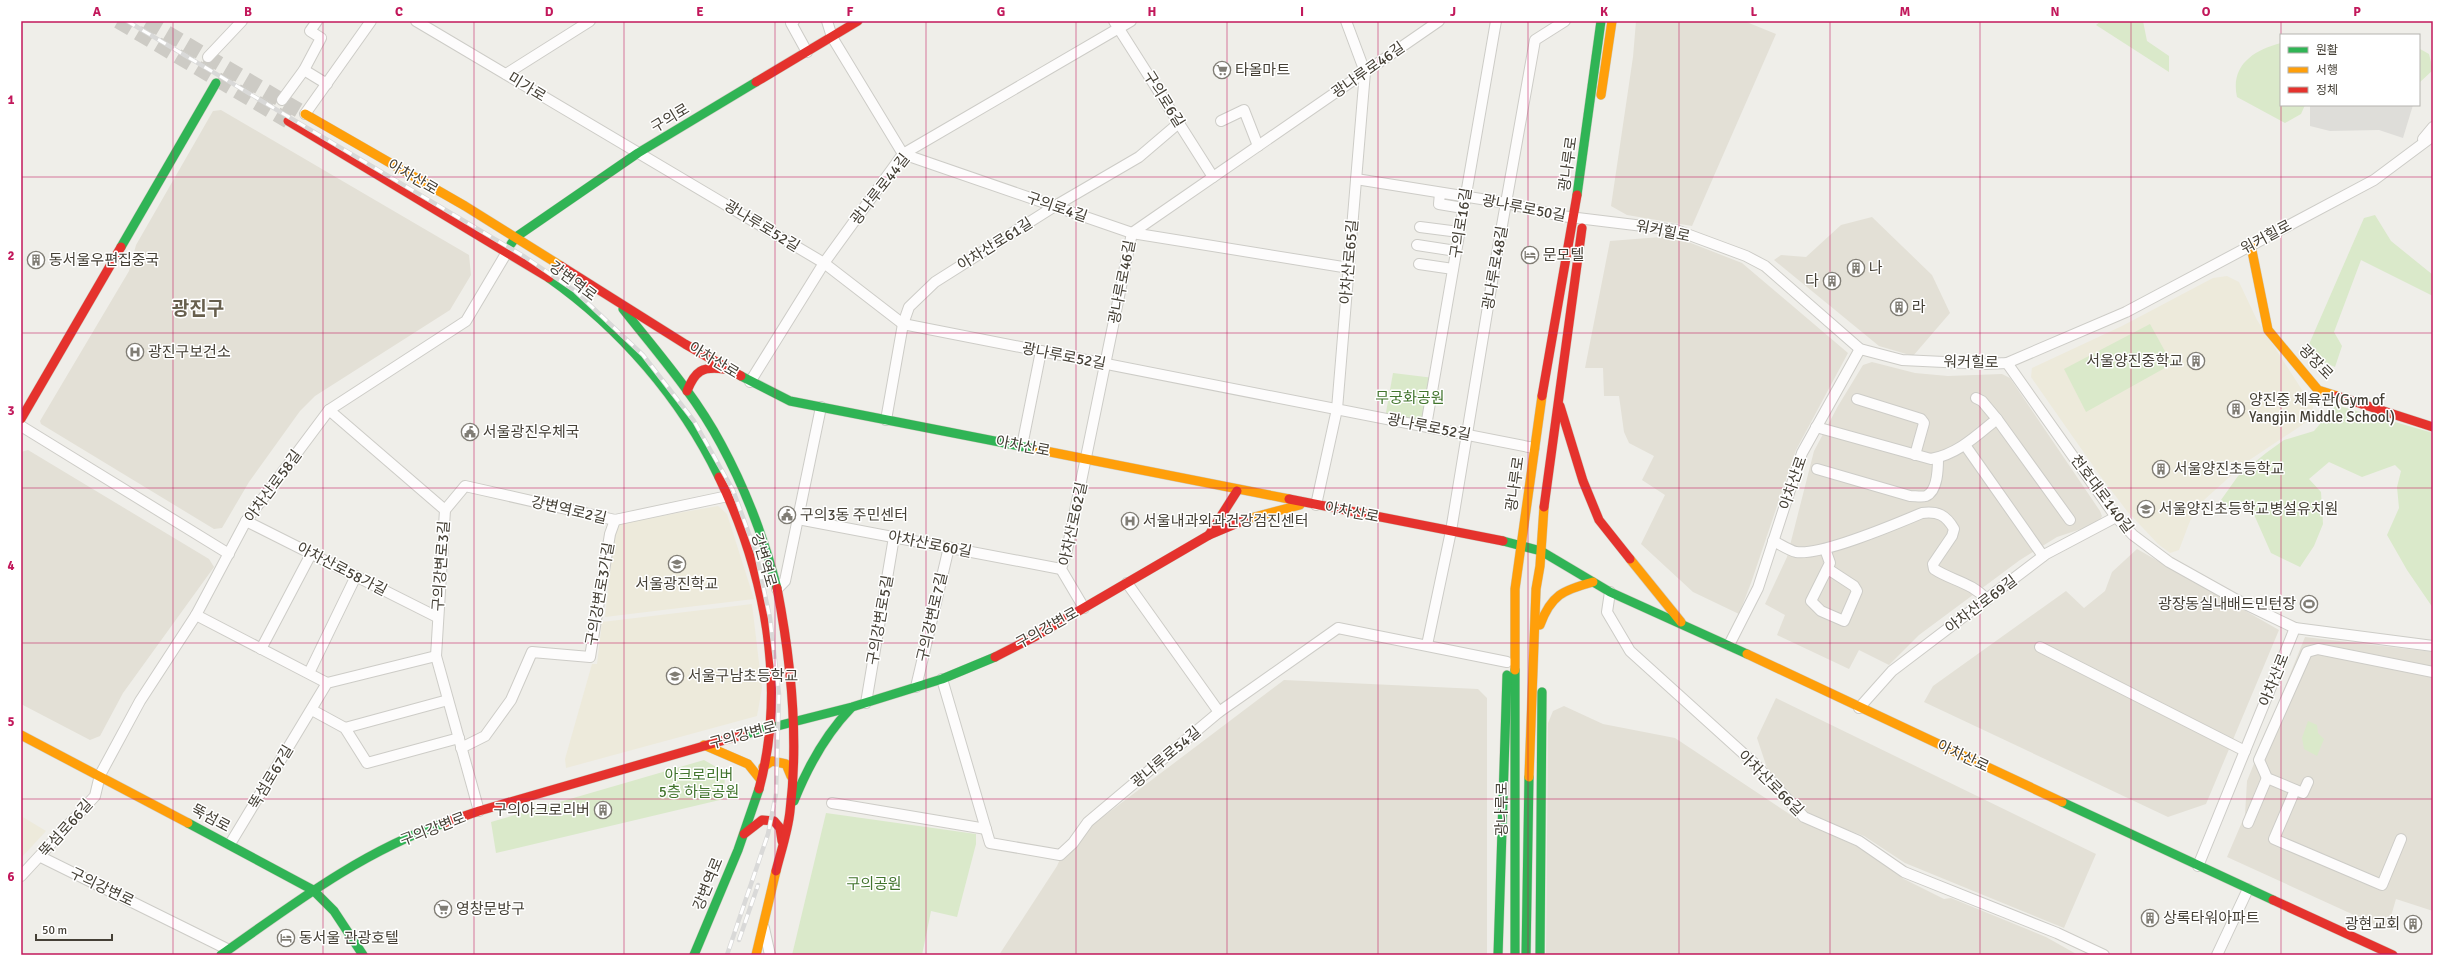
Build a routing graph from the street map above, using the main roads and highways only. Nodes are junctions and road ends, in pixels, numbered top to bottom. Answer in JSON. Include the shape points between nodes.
{"nodes":[{"id":1,"x":858,"y":21,"type":"edge"},
{"id":2,"x":1601,"y":21,"type":"edge"},
{"id":3,"x":1612,"y":21,"type":"edge"},
{"id":4,"x":216,"y":83,"type":"dead end"},
{"id":5,"x":1600,"y":106,"type":"dead end"},
{"id":6,"x":305,"y":114,"type":"tunnel mouth"},
{"id":7,"x":288,"y":121,"type":"tunnel mouth"},
{"id":8,"x":320,"y":123,"type":"junction"},
{"id":9,"x":313,"y":136,"type":"junction"},
{"id":10,"x":1581,"y":216,"type":"junction"},
{"id":11,"x":516,"y":237,"type":"junction"},
{"id":12,"x":2251,"y":246,"type":"road end"},
{"id":13,"x":507,"y":252,"type":"junction"},
{"id":14,"x":560,"y":286,"type":"junction"},
{"id":15,"x":617,"y":302,"type":"junction"},
{"id":16,"x":731,"y":370,"type":"junction"},
{"id":17,"x":687,"y":391,"type":"junction"},
{"id":18,"x":1558,"y":399,"type":"junction"},
{"id":19,"x":21,"y":419,"type":"edge"},
{"id":20,"x":2433,"y":427,"type":"edge"},
{"id":21,"x":1237,"y":490,"type":"junction"},
{"id":22,"x":1304,"y":503,"type":"junction"},
{"id":23,"x":1209,"y":535,"type":"junction"},
{"id":24,"x":1520,"y":545,"type":"junction"},
{"id":25,"x":1541,"y":551,"type":"junction"},
{"id":26,"x":1593,"y":582,"type":"junction"},
{"id":27,"x":1515,"y":609,"type":"junction"},
{"id":28,"x":1684,"y":626,"type":"junction"},
{"id":29,"x":1535,"y":641,"type":"junction"},
{"id":30,"x":1533,"y":661,"type":"junction"},
{"id":31,"x":852,"y":707,"type":"junction"},
{"id":32,"x":793,"y":723,"type":"junction"},
{"id":33,"x":770,"y":728,"type":"junction"},
{"id":34,"x":21,"y":735,"type":"edge"},
{"id":35,"x":704,"y":745,"type":"junction"},
{"id":36,"x":763,"y":767,"type":"junction"},
{"id":37,"x":791,"y":776,"type":"junction"},
{"id":38,"x":760,"y":779,"type":"junction"},
{"id":39,"x":790,"y":812,"type":"junction"},
{"id":40,"x":744,"y":834,"type":"junction"},
{"id":41,"x":782,"y":841,"type":"junction"},
{"id":42,"x":313,"y":890,"type":"junction"},
{"id":43,"x":224,"y":952,"type":"edge"},
{"id":44,"x":363,"y":955,"type":"edge"},
{"id":45,"x":694,"y":955,"type":"edge"},
{"id":46,"x":756,"y":955,"type":"edge"},
{"id":47,"x":1498,"y":955,"type":"edge"},
{"id":48,"x":1514,"y":955,"type":"edge"},
{"id":49,"x":1526,"y":955,"type":"edge"},
{"id":50,"x":1540,"y":955,"type":"edge"},
{"id":51,"x":2393,"y":955,"type":"edge"}],
"edges":[{"from":1,"to":11,"type":"main road","name":"구의로","via":[[638,153]]},
{"from":2,"to":10,"type":"main road","name":"광나루로"},
{"from":3,"to":5,"type":"main road"},
{"from":4,"to":19,"type":"main road"},
{"from":6,"to":8,"type":"main road","name":"아차산로"},
{"from":7,"to":9,"type":"main road","name":"아차산로"},
{"from":8,"to":9,"type":"main road"},
{"from":8,"to":11,"type":"main road","name":"아차산로"},
{"from":9,"to":13,"type":"main road","name":"아차산로"},
{"from":10,"to":18,"type":"main road","name":"광나루로"},
{"from":10,"to":24,"type":"main road","name":"광나루로","via":[[1537,424]]},
{"from":11,"to":13,"type":"main road","name":"구의로"},
{"from":11,"to":15,"type":"main road","name":"아차산로"},
{"from":12,"to":20,"type":"main road","name":"광장로","via":[[2268,330],[2318,390]]},
{"from":13,"to":14,"type":"main road","name":"강변역로"},
{"from":14,"to":15,"type":"main road","name":"아차산로"},
{"from":14,"to":33,"type":"main road","name":"강변역로","via":[[611,330],[648,368],[684,414],[728,496],[752,563],[762,609],[770,654],[773,692]]},
{"from":15,"to":16,"type":"main road","name":"아차산로"},
{"from":15,"to":17,"type":"main road","name":"강변역로"},
{"from":16,"to":17,"type":"main road","via":[[706,366],[696,371]]},
{"from":16,"to":21,"type":"main road","name":"아차산로","via":[[790,401]]},
{"from":17,"to":32,"type":"main road","name":"강변역로","via":[[705,416],[738,475],[766,547],[786,638]]},
{"from":18,"to":25,"type":"main road","name":"광나루로","via":[[1542,518]]},
{"from":18,"to":28,"type":"main road","via":[[1583,481],[1599,520]]},
{"from":21,"to":22,"type":"main road","name":"아차산로"},
{"from":21,"to":23,"type":"main road","name":"구의강변로"},
{"from":22,"to":23,"type":"main road","via":[[1242,520]]},
{"from":22,"to":24,"type":"main road","name":"아차산로"},
{"from":23,"to":31,"type":"main road","name":"구의강변로","via":[[1006,651],[942,679]]},
{"from":24,"to":25,"type":"main road","name":"아차산로"},
{"from":24,"to":27,"type":"main road","name":"광나루로"},
{"from":25,"to":26,"type":"main road","name":"아차산로"},
{"from":25,"to":29,"type":"main road","name":"광나루로","via":[[1536,589]]},
{"from":26,"to":28,"type":"main road","name":"아차산로"},
{"from":26,"to":29,"type":"main road","via":[[1566,589],[1557,595],[1546,607]]},
{"from":27,"to":47,"type":"main road","via":[[1509,635],[1507,662]]},
{"from":27,"to":48,"type":"main road","name":"광나루로","via":[[1517,639]]},
{"from":28,"to":51,"type":"main road","name":"아차산로"},
{"from":29,"to":30,"type":"main road","name":"광나루로"},
{"from":30,"to":49,"type":"main road","name":"광나루로"},
{"from":30,"to":50,"type":"main road","via":[[1542,684]]},
{"from":31,"to":32,"type":"main road","name":"구의강변로"},
{"from":31,"to":39,"type":"main road","via":[[842,716],[818,750]]},
{"from":32,"to":33,"type":"main road","name":"구의강변로"},
{"from":32,"to":37,"type":"main road","name":"강변역로"},
{"from":33,"to":35,"type":"main road","name":"구의강변로"},
{"from":33,"to":36,"type":"main road","name":"강변역로"},
{"from":34,"to":42,"type":"main road","name":"뚝섬로","via":[[100,774]]},
{"from":35,"to":38,"type":"main road","via":[[748,764]]},
{"from":35,"to":42,"type":"main road","name":"구의강변로","via":[[427,830],[376,852]]},
{"from":36,"to":37,"type":"main road","via":[[772,761],[786,764]]},
{"from":36,"to":38,"type":"main road","name":"강변역로"},
{"from":37,"to":39,"type":"main road","name":"강변역로"},
{"from":38,"to":40,"type":"main road","name":"강변역로"},
{"from":39,"to":41,"type":"main road","name":"강변역로"},
{"from":40,"to":41,"type":"main road","via":[[762,820],[774,821],[780,828]]},
{"from":40,"to":45,"type":"main road","name":"강변역로"},
{"from":41,"to":46,"type":"main road","name":"강변역로"},
{"from":42,"to":43,"type":"main road","name":"구의강변로"},
{"from":42,"to":44,"type":"main road","name":"뚝섬로","via":[[334,911]]}]}
